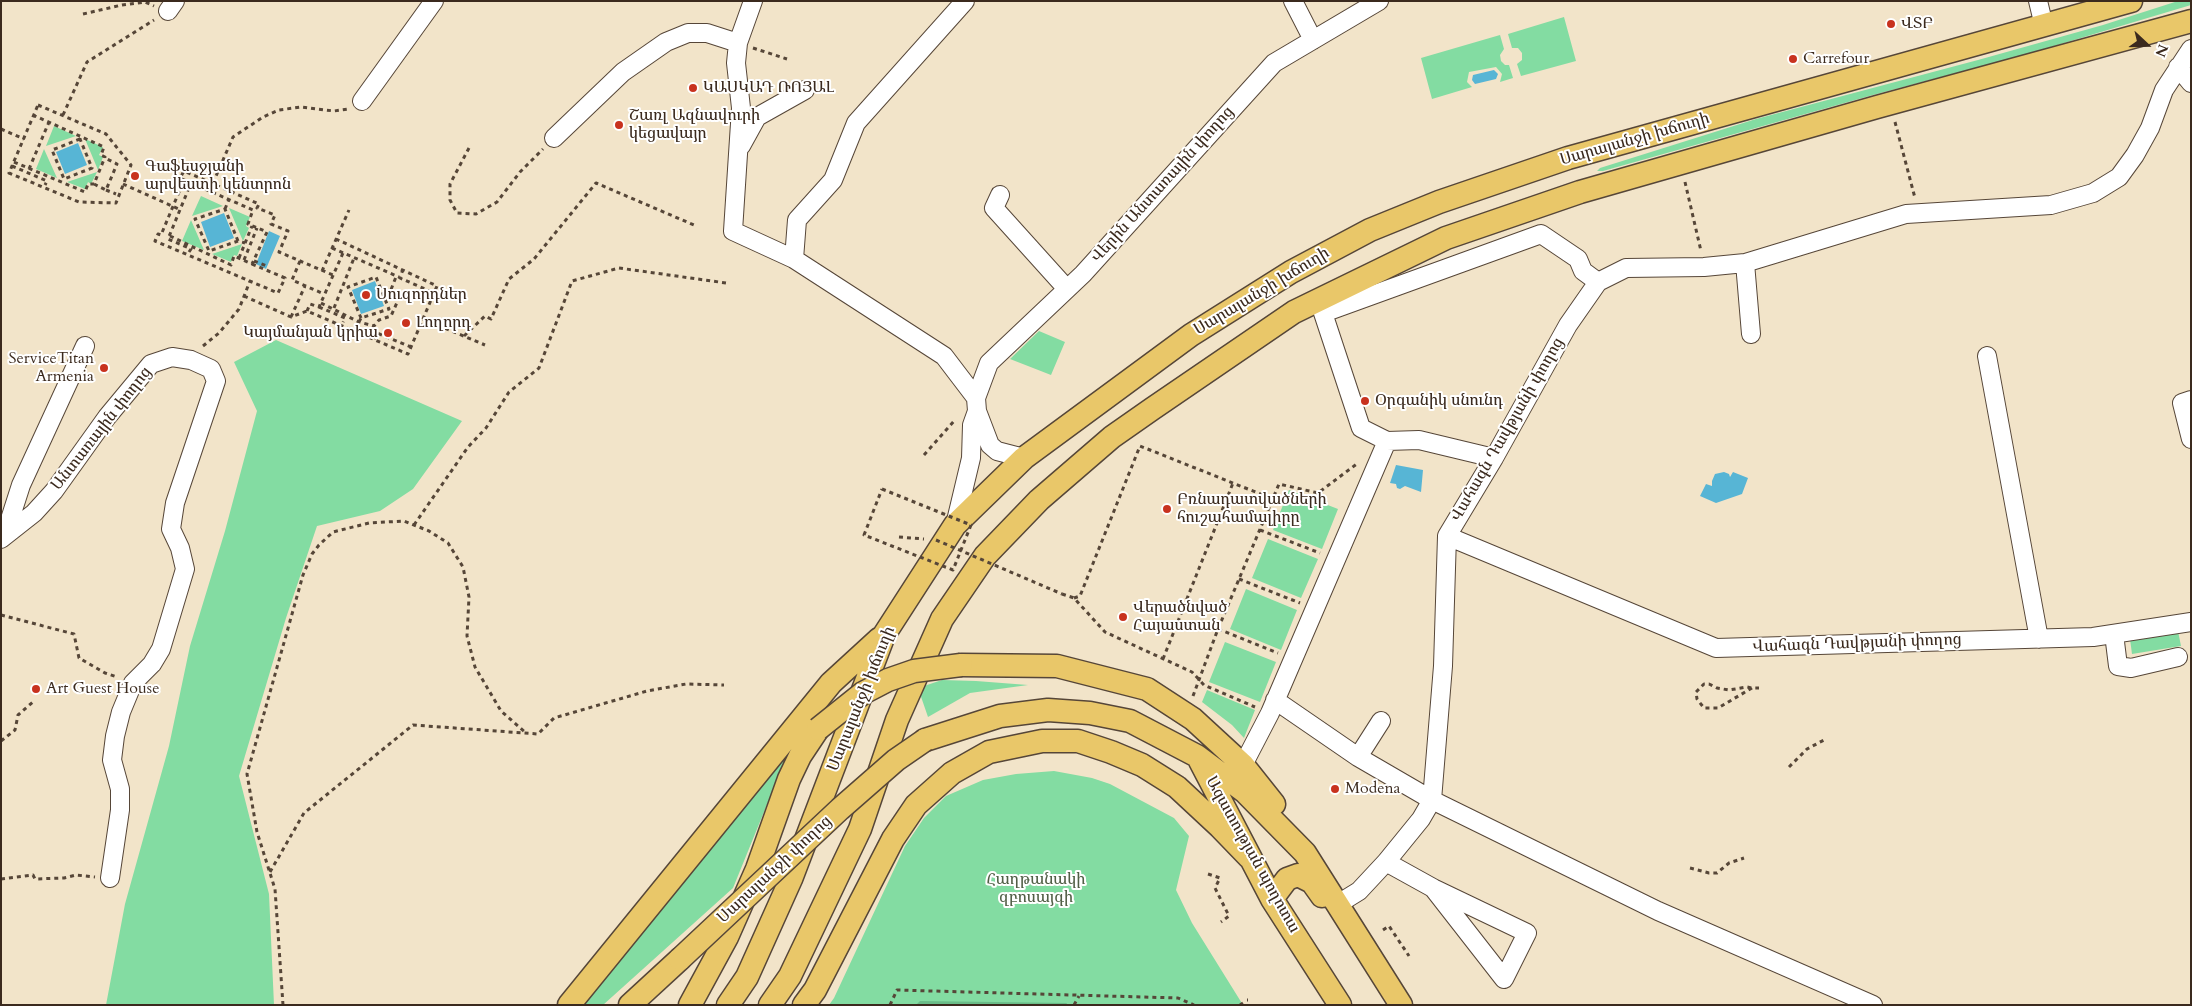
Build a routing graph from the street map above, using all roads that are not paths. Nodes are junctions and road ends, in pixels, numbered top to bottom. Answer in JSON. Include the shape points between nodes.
{"nodes":[{"id":1,"x":434,"y":1,"type":"edge"},
{"id":2,"x":753,"y":1,"type":"edge"},
{"id":3,"x":965,"y":1,"type":"edge"},
{"id":4,"x":1293,"y":1,"type":"edge"},
{"id":5,"x":1379,"y":1,"type":"edge"},
{"id":6,"x":2038,"y":1,"type":"edge"},
{"id":7,"x":2131,"y":1,"type":"edge"},
{"id":8,"x":2191,"y":21,"type":"edge"},
{"id":9,"x":2044,"y":26,"type":"junction"},
{"id":10,"x":1313,"y":40,"type":"junction"},
{"id":11,"x":738,"y":43,"type":"junction"},
{"id":12,"x":2191,"y":49,"type":"edge"},
{"id":13,"x":2178,"y":68,"type":"junction"},
{"id":14,"x":2191,"y":83,"type":"edge"},
{"id":15,"x":805,"y":90,"type":"dead end"},
{"id":16,"x":362,"y":100,"type":"road end"},
{"id":17,"x":554,"y":138,"type":"road end"},
{"id":18,"x":738,"y":153,"type":"junction"},
{"id":19,"x":1568,"y":158,"type":"junction"},
{"id":20,"x":1580,"y":192,"type":"junction"},
{"id":21,"x":1000,"y":195,"type":"dead end"},
{"id":22,"x":794,"y":259,"type":"junction"},
{"id":23,"x":1745,"y":263,"type":"junction"},
{"id":24,"x":1598,"y":282,"type":"junction"},
{"id":25,"x":1067,"y":289,"type":"junction"},
{"id":26,"x":1751,"y":334,"type":"dead end"},
{"id":27,"x":85,"y":346,"type":"dead end"},
{"id":28,"x":1987,"y":356,"type":"dead end"},
{"id":29,"x":2191,"y":400,"type":"edge"},
{"id":30,"x":976,"y":405,"type":"junction"},
{"id":31,"x":2191,"y":439,"type":"edge"},
{"id":32,"x":1387,"y":441,"type":"junction"},
{"id":33,"x":1024,"y":458,"type":"junction"},
{"id":34,"x":1494,"y":458,"type":"junction"},
{"id":35,"x":955,"y":525,"type":"junction"},
{"id":36,"x":1447,"y":536,"type":"junction"},
{"id":37,"x":3,"y":537,"type":"edge"},
{"id":38,"x":2191,"y":622,"type":"edge"},
{"id":39,"x":2114,"y":634,"type":"junction"},
{"id":40,"x":884,"y":635,"type":"junction"},
{"id":41,"x":2039,"y":639,"type":"junction"},
{"id":42,"x":2178,"y":657,"type":"dead end"},
{"id":43,"x":1272,"y":706,"type":"junction"},
{"id":44,"x":1381,"y":721,"type":"dead end"},
{"id":45,"x":925,"y":740,"type":"joint"},
{"id":46,"x":1197,"y":756,"type":"junction"},
{"id":47,"x":1358,"y":757,"type":"junction"},
{"id":48,"x":1243,"y":766,"type":"junction"},
{"id":49,"x":1432,"y":800,"type":"junction"},
{"id":50,"x":1305,"y":854,"type":"junction"},
{"id":51,"x":1250,"y":857,"type":"junction"},
{"id":52,"x":1386,"y":862,"type":"junction"},
{"id":53,"x":110,"y":878,"type":"road end"},
{"id":54,"x":1433,"y":888,"type":"junction"},
{"id":55,"x":1272,"y":899,"type":"junction"},
{"id":56,"x":1338,"y":904,"type":"junction"},
{"id":57,"x":1372,"y":958,"type":"junction"},
{"id":58,"x":569,"y":1005,"type":"edge"},
{"id":59,"x":630,"y":1005,"type":"edge"},
{"id":60,"x":690,"y":1005,"type":"edge"},
{"id":61,"x":728,"y":1005,"type":"edge"},
{"id":62,"x":770,"y":1005,"type":"edge"},
{"id":63,"x":804,"y":1005,"type":"edge"},
{"id":64,"x":1340,"y":1005,"type":"edge"},
{"id":65,"x":1401,"y":1005,"type":"edge"},
{"id":66,"x":1873,"y":1005,"type":"edge"}],
"edges":[{"from":1,"to":16,"type":"street"},
{"from":2,"to":11,"type":"street"},
{"from":3,"to":22,"type":"street","via":[[856,122],[833,180],[797,220]]},
{"from":4,"to":10,"type":"street"},
{"from":5,"to":10,"type":"street","name":"Վերին Անտառային փողոց"},
{"from":6,"to":9,"type":"street"},
{"from":7,"to":9,"type":"main road","name":"Սարալանջի խճուղի"},
{"from":8,"to":20,"type":"main road","name":"Սարալանջի խճուղի"},
{"from":9,"to":19,"type":"main road","name":"Սարալանջի խճուղի"},
{"from":10,"to":25,"type":"street","name":"Վերին Անտառային փողոց","via":[[1274,63]]},
{"from":11,"to":17,"type":"street","via":[[707,33],[688,33],[666,42],[623,72]]},
{"from":11,"to":18,"type":"street","via":[[736,62],[741,108]]},
{"from":12,"to":13,"type":"street","name":"Վահագն Դավթյանի փողոց"},
{"from":13,"to":14,"type":"street"},
{"from":13,"to":23,"type":"street","name":"Վահագն Դավթյանի փողոց","via":[[2164,90],[2150,128],[2135,155],[2119,178],[2092,193],[2051,205],[1906,214]]},
{"from":15,"to":18,"type":"street","via":[[757,117]]},
{"from":18,"to":22,"type":"street","via":[[733,231]]},
{"from":19,"to":20,"type":"main road"},
{"from":19,"to":33,"type":"main road","name":"Սարալանջի խճուղի","via":[[1439,202],[1370,230],[1282,276],[1191,334]]},
{"from":20,"to":62,"type":"main road","name":"Սարալանջի խճուղի","via":[[1446,238],[1294,312],[1112,438],[1039,500],[985,556],[934,632],[897,720],[860,829],[790,976]]},
{"from":21,"to":25,"type":"street","via":[[994,208]]},
{"from":22,"to":30,"type":"street","via":[[944,356]]},
{"from":23,"to":24,"type":"street","name":"Վահագն Դավթյանի փողոց","via":[[1626,268]]},
{"from":23,"to":26,"type":"street"},
{"from":24,"to":32,"type":"street","via":[[1583,271],[1578,259],[1542,234],[1323,313],[1361,428]]},
{"from":24,"to":34,"type":"street","name":"Վահագն Դավթյանի փողոց","via":[[1568,325]]},
{"from":25,"to":30,"type":"street","name":"Վերին Անտառային փողոց","via":[[989,363]]},
{"from":27,"to":37,"type":"street","name":"Անտառային փողոց","via":[[22,485]]},
{"from":28,"to":41,"type":"street"},
{"from":29,"to":31,"type":"street","via":[[2182,403]]},
{"from":30,"to":33,"type":"street","via":[[990,445],[997,451]]},
{"from":30,"to":35,"type":"street","name":"Վերին Անտառային փողոց","via":[[971,458]]},
{"from":32,"to":34,"type":"street","via":[[1419,440]]},
{"from":32,"to":43,"type":"street"},
{"from":33,"to":35,"type":"main road","name":"Սարալանջի խճուղի"},
{"from":34,"to":36,"type":"street","name":"Վահագն Դավթյանի փողոց"},
{"from":35,"to":40,"type":"main road","name":"Սարալանջի խճուղի"},
{"from":36,"to":41,"type":"street","name":"Վահագն Դավթյանի փողոց","via":[[1716,648]]},
{"from":36,"to":49,"type":"street","via":[[1443,666]]},
{"from":37,"to":53,"type":"street","name":"Անտառային փողոց","via":[[34,513],[54,492],[107,417],[151,364],[172,357],[191,360],[211,369],[216,382],[175,503],[170,529],[180,548],[185,569],[161,648],[152,664],[133,683],[115,736],[112,760],[120,789],[120,810]]},
{"from":38,"to":39,"type":"street","name":"Վահագն Դավթյանի փողոց"},
{"from":39,"to":41,"type":"street","name":"Վահագն Դավթյանի փողոց"},
{"from":39,"to":42,"type":"street","via":[[2118,666],[2131,668]]},
{"from":40,"to":58,"type":"main road","via":[[831,683]]},
{"from":40,"to":61,"type":"main road","name":"Սարալանջի խճուղի","via":[[791,879],[747,977]]},
{"from":43,"to":47,"type":"street"},
{"from":43,"to":48,"type":"street"},
{"from":44,"to":47,"type":"street"},
{"from":45,"to":46,"type":"main road","name":"Ազատության պողոտա","via":[[1000,716],[1048,710],[1090,713],[1130,721]]},
{"from":45,"to":59,"type":"main road","name":"Սարալանջի փողոց","bridge":true,"via":[[896,760],[840,809]]},
{"from":46,"to":50,"type":"main road","name":"Ազատության պողոտա","via":[[1245,792]]},
{"from":46,"to":51,"type":"main road","name":"Ազատության պողոտա"},
{"from":47,"to":49,"type":"street"},
{"from":48,"to":50,"type":"main road","via":[[1269,796]]},
{"from":48,"to":60,"type":"main road","bridge":true,"via":[[1193,718],[1147,689],[1057,666],[961,665],[914,671],[888,680],[864,693],[818,729],[800,756],[754,877],[727,937]]},
{"from":49,"to":52,"type":"street"},
{"from":49,"to":66,"type":"street","via":[[1658,911]]},
{"from":50,"to":56,"type":"main road","name":"Ազատության պողոտա"},
{"from":51,"to":55,"type":"main road","name":"Ազատության պողոտա"},
{"from":51,"to":63,"type":"main road","via":[[1176,787],[1142,764],[1078,741],[1042,741],[989,752],[952,773],[916,805],[893,839],[815,990]]},
{"from":52,"to":54,"type":"street"},
{"from":52,"to":56,"type":"street","via":[[1359,891]]},
{"from":54,"to":54,"type":"street","via":[[1527,933],[1504,979],[1486,956]]},
{"from":55,"to":57,"type":"main road","via":[[1287,879],[1298,875],[1312,882],[1356,947]]},
{"from":55,"to":64,"type":"main road","name":"Ազատության պողոտա"},
{"from":56,"to":57,"type":"main road","name":"Ազատության պողոտա"},
{"from":57,"to":65,"type":"main road","name":"Ազատության պողոտա"}]}
